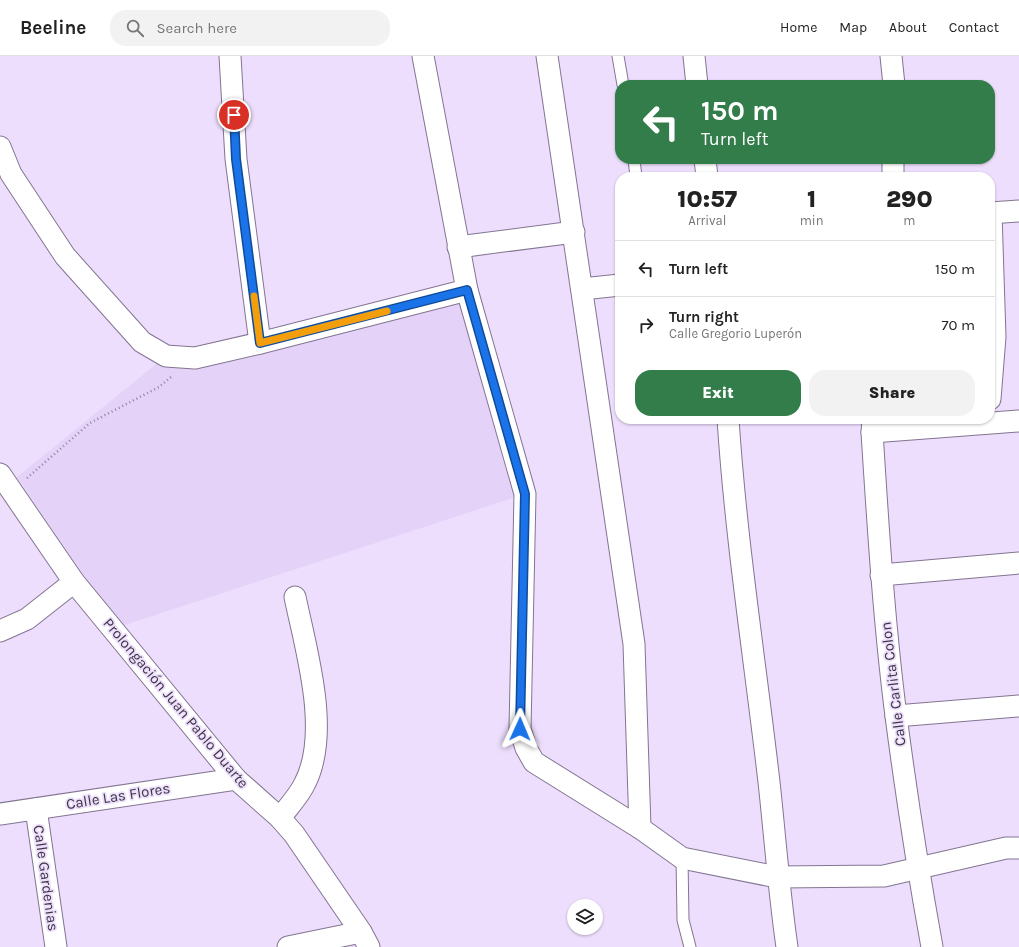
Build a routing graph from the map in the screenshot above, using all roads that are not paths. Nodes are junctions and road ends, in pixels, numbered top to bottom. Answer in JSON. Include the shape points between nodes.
{"nodes":[{"id":1,"x":230,"y":56,"type":"edge"},
{"id":2,"x":422,"y":56,"type":"edge"},
{"id":3,"x":547,"y":56,"type":"edge"},
{"id":4,"x":618,"y":56,"type":"edge"},
{"id":5,"x":694,"y":56,"type":"edge"},
{"id":6,"x":891,"y":56,"type":"edge"},
{"id":7,"x":622,"y":80,"type":"edge"},
{"id":8,"x":696,"y":80,"type":"edge"},
{"id":9,"x":893,"y":80,"type":"edge"},
{"id":10,"x":0,"y":147,"type":"edge"},
{"id":11,"x":1019,"y":211,"type":"edge"},
{"id":12,"x":995,"y":213,"type":"edge"},
{"id":13,"x":574,"y":232,"type":"junction"},
{"id":14,"x":458,"y":247,"type":"junction"},
{"id":15,"x":615,"y":285,"type":"edge"},
{"id":16,"x":582,"y":289,"type":"junction"},
{"id":17,"x":467,"y":290,"type":"junction"},
{"id":18,"x":260,"y":343,"type":"junction"},
{"id":19,"x":995,"y":421,"type":"edge"},
{"id":20,"x":1019,"y":421,"type":"edge"},
{"id":21,"x":728,"y":424,"type":"edge"},
{"id":22,"x":918,"y":424,"type":"edge"},
{"id":23,"x":872,"y":426,"type":"edge"},
{"id":24,"x":6,"y":483,"type":"edge"},
{"id":25,"x":1019,"y":562,"type":"edge"},
{"id":26,"x":881,"y":575,"type":"junction"},
{"id":27,"x":74,"y":582,"type":"junction"},
{"id":28,"x":294,"y":597,"type":"dead end"},
{"id":29,"x":0,"y":630,"type":"edge"},
{"id":30,"x":1019,"y":706,"type":"edge"},
{"id":31,"x":896,"y":716,"type":"junction"},
{"id":32,"x":236,"y":779,"type":"junction"},
{"id":33,"x":36,"y":809,"type":"junction"},
{"id":34,"x":0,"y":814,"type":"edge"},
{"id":35,"x":280,"y":818,"type":"junction"},
{"id":36,"x":640,"y":828,"type":"junction"},
{"id":37,"x":1019,"y":848,"type":"edge"},
{"id":38,"x":682,"y":858,"type":"junction"},
{"id":39,"x":918,"y":868,"type":"junction"},
{"id":40,"x":777,"y":877,"type":"junction"},
{"id":41,"x":365,"y":939,"type":"edge"},
{"id":42,"x":56,"y":947,"type":"edge"},
{"id":43,"x":288,"y":947,"type":"edge"},
{"id":44,"x":690,"y":947,"type":"edge"},
{"id":45,"x":787,"y":947,"type":"edge"},
{"id":46,"x":932,"y":947,"type":"edge"}],
"edges":[{"from":1,"to":18,"type":"street","via":[[236,159]]},
{"from":2,"to":14,"type":"street"},
{"from":3,"to":13,"type":"street"},
{"from":4,"to":7,"type":"lane"},
{"from":5,"to":8,"type":"street"},
{"from":6,"to":9,"type":"street"},
{"from":10,"to":18,"type":"street","via":[[11,174],[66,256],[142,342],[166,356],[194,358]]},
{"from":11,"to":12,"type":"street"},
{"from":13,"to":14,"type":"street"},
{"from":13,"to":16,"type":"street"},
{"from":14,"to":17,"type":"street"},
{"from":15,"to":16,"type":"street"},
{"from":16,"to":36,"type":"street","via":[[634,644]]},
{"from":17,"to":18,"type":"street"},
{"from":17,"to":36,"type":"street","via":[[525,494],[520,729],[526,748],[534,762]]},
{"from":19,"to":20,"type":"street"},
{"from":21,"to":40,"type":"street","via":[[730,462],[747,619],[769,782]]},
{"from":22,"to":23,"type":"street"},
{"from":23,"to":26,"type":"street","name":"Calle Carlita Colon"},
{"from":24,"to":27,"type":"street","name":"Prolongación Juan Pablo Duarte"},
{"from":25,"to":26,"type":"street"},
{"from":26,"to":31,"type":"street","name":"Calle Carlita Colon"},
{"from":27,"to":29,"type":"street","via":[[27,619]]},
{"from":27,"to":32,"type":"street","name":"Prolongación Juan Pablo Duarte"},
{"from":28,"to":35,"type":"street","via":[[311,673],[316,716],[315,755],[305,784]]},
{"from":30,"to":31,"type":"street"},
{"from":31,"to":39,"type":"street","name":"Calle Carlita Colon"},
{"from":32,"to":33,"type":"street","name":"Calle Las Flores"},
{"from":32,"to":35,"type":"street","name":"Prolongación Juan Pablo Duarte"},
{"from":33,"to":34,"type":"street","name":"Calle Las Flores"},
{"from":33,"to":42,"type":"street","name":"Calle Gardenias"},
{"from":35,"to":41,"type":"street","name":"Prolongación Juan Pablo Duarte","via":[[294,834]]},
{"from":36,"to":38,"type":"street"},
{"from":37,"to":39,"type":"street","via":[[1006,848]]},
{"from":38,"to":40,"type":"street"},
{"from":38,"to":44,"type":"lane","via":[[682,920]]},
{"from":39,"to":40,"type":"street","via":[[884,876]]},
{"from":39,"to":46,"type":"street","name":"Calle Carlita Colon"},
{"from":40,"to":45,"type":"street"},
{"from":41,"to":43,"type":"street"}]}
